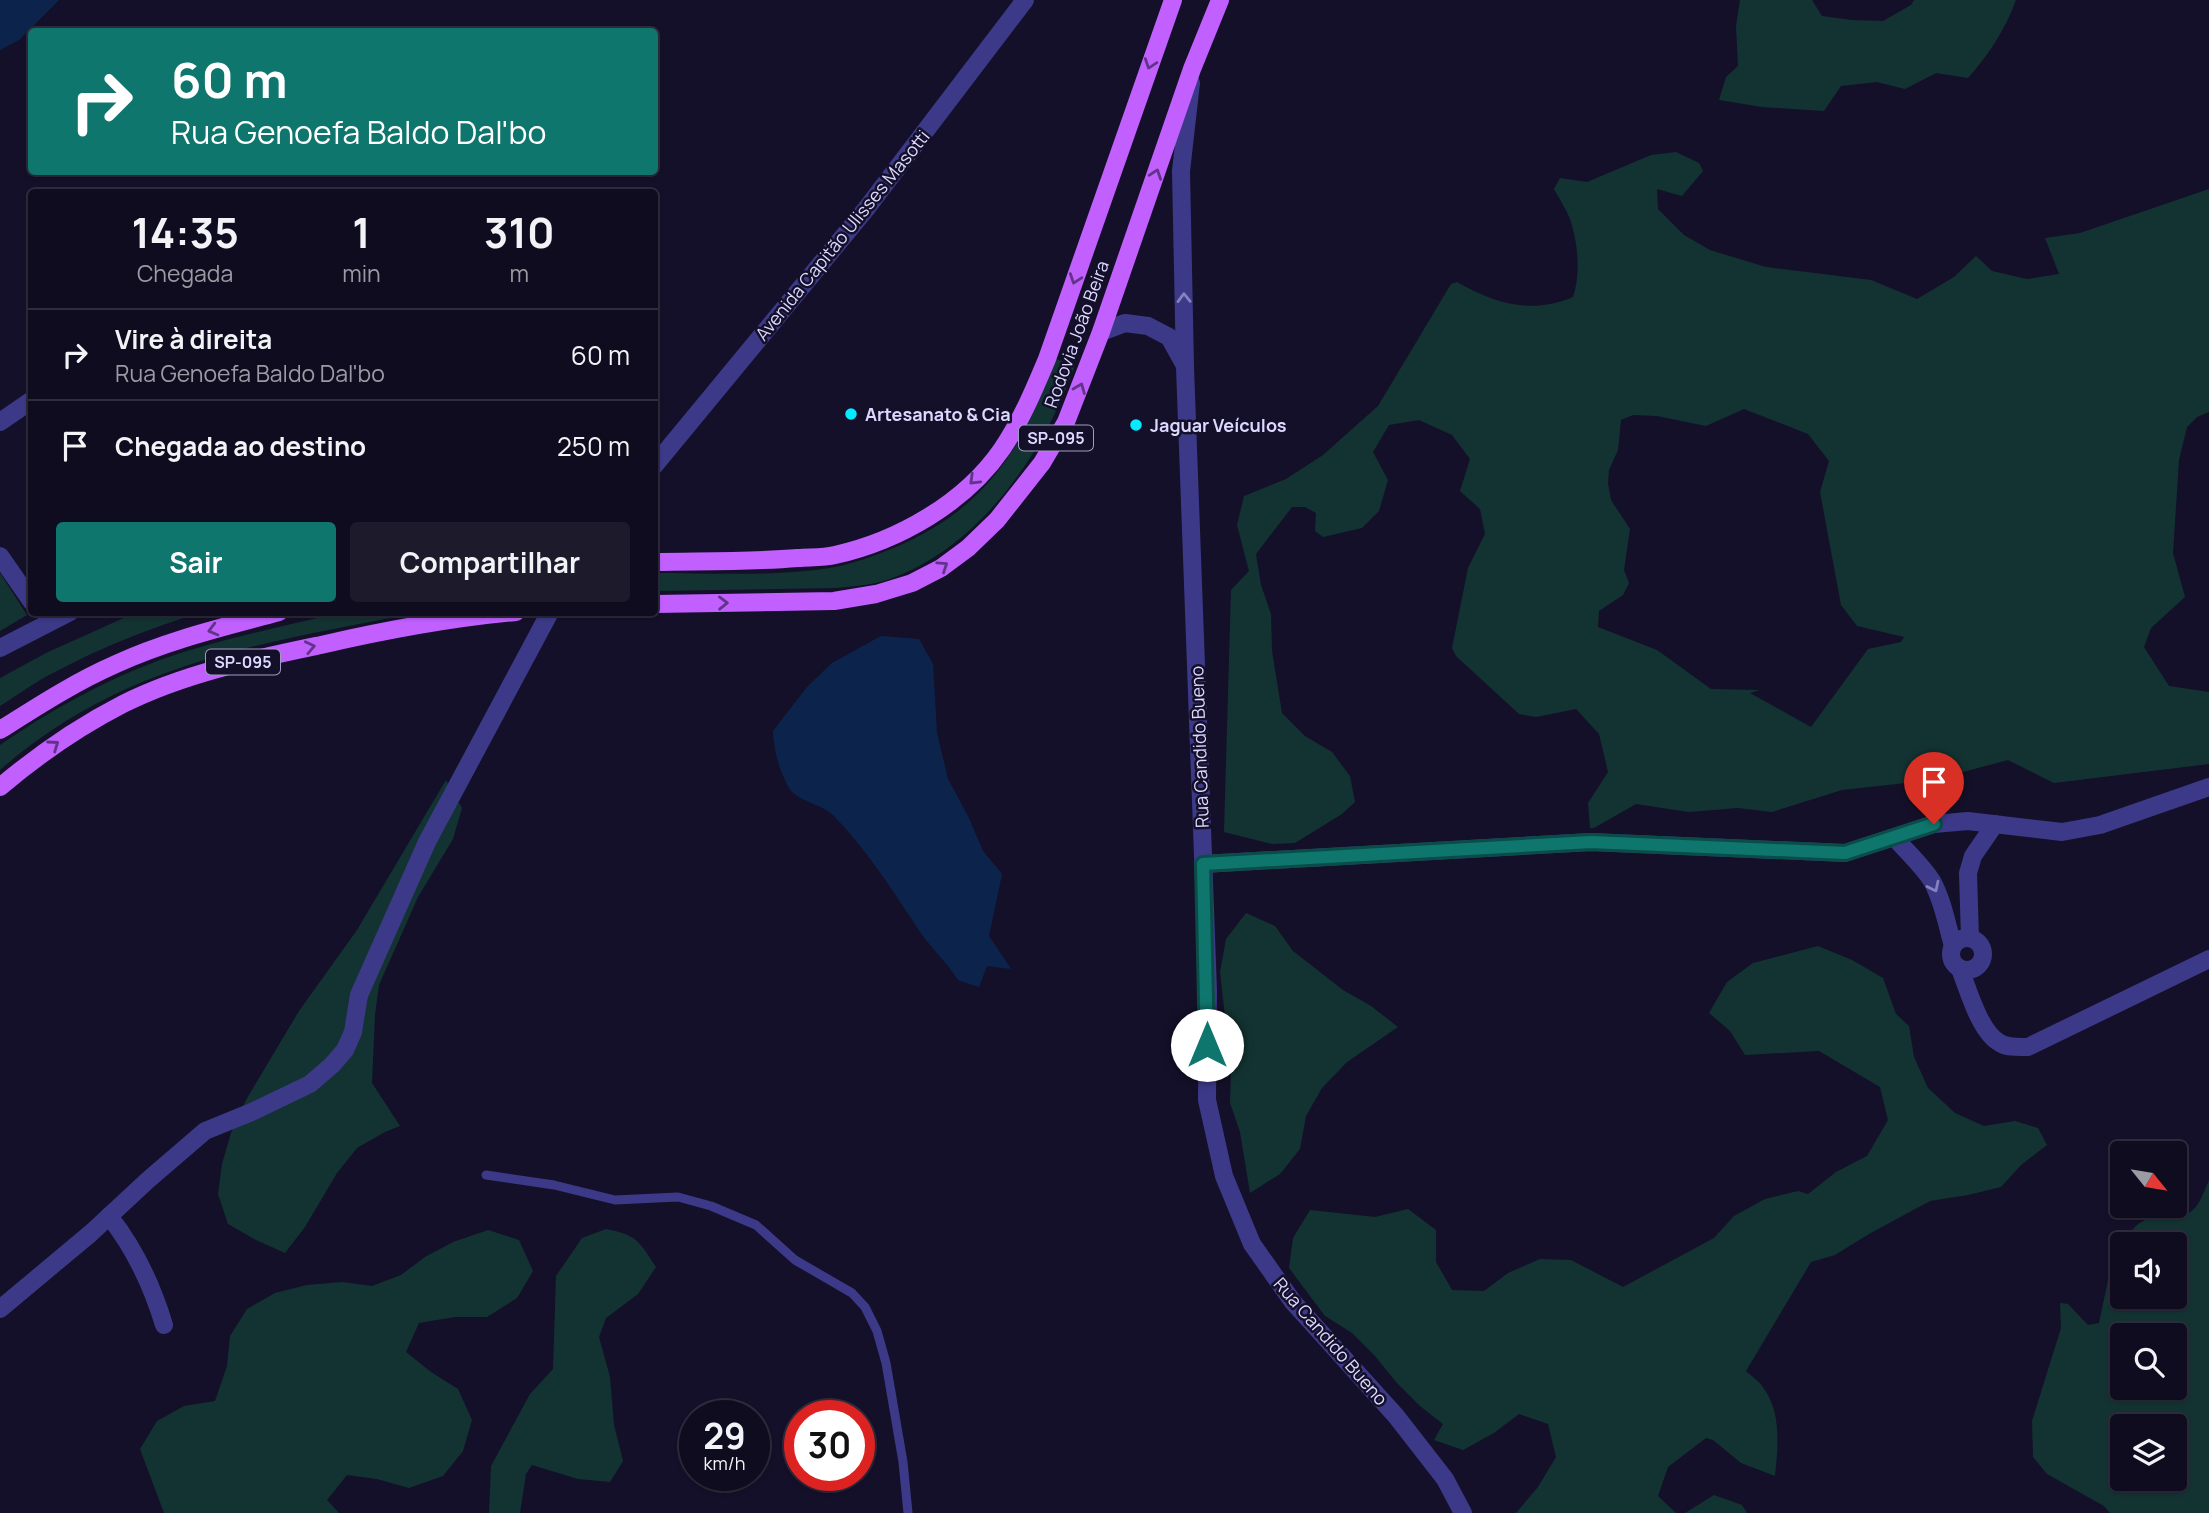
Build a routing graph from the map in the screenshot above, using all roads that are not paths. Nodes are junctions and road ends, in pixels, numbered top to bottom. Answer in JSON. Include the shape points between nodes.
{"nodes":[{"id":1,"x":1025,"y":0,"type":"edge"},
{"id":2,"x":1173,"y":0,"type":"edge"},
{"id":3,"x":1220,"y":0,"type":"edge"},
{"id":4,"x":1192,"y":69,"type":"junction"},
{"id":5,"x":1101,"y":332,"type":"junction"},
{"id":6,"x":1185,"y":367,"type":"junction"},
{"id":7,"x":28,"y":403,"type":"edge"},
{"id":8,"x":0,"y":422,"type":"edge"},
{"id":9,"x":658,"y":461,"type":"edge"},
{"id":10,"x":0,"y":556,"type":"edge"},
{"id":11,"x":658,"y":562,"type":"edge"},
{"id":12,"x":28,"y":596,"type":"edge"},
{"id":13,"x":658,"y":604,"type":"edge"},
{"id":14,"x":264,"y":616,"type":"edge"},
{"id":15,"x":480,"y":616,"type":"edge"},
{"id":16,"x":548,"y":616,"type":"edge"},
{"id":17,"x":42,"y":618,"type":"edge"},
{"id":18,"x":0,"y":648,"type":"edge"},
{"id":19,"x":0,"y":730,"type":"edge"},
{"id":20,"x":0,"y":787,"type":"edge"},
{"id":21,"x":2209,"y":787,"type":"edge"},
{"id":22,"x":1995,"y":824,"type":"junction"},
{"id":23,"x":1895,"y":838,"type":"junction"},
{"id":24,"x":1203,"y":864,"type":"junction"},
{"id":25,"x":1970,"y":938,"type":"junction"},
{"id":26,"x":1953,"y":946,"type":"junction"},
{"id":27,"x":2209,"y":959,"type":"edge"},
{"id":28,"x":1960,"y":969,"type":"junction"},
{"id":29,"x":486,"y":1175,"type":"dead end"},
{"id":30,"x":109,"y":1216,"type":"junction"},
{"id":31,"x":0,"y":1309,"type":"edge"},
{"id":32,"x":164,"y":1325,"type":"dead end"},
{"id":33,"x":908,"y":1513,"type":"edge"},
{"id":34,"x":1463,"y":1513,"type":"edge"}],
"edges":[{"from":1,"to":9,"type":"street","name":"Avenida Capitão Ulisses Masotti","via":[[866,209]]},
{"from":2,"to":11,"type":"main road","name":"Rodovia João Beira","number":"SP-095","one_way":true,"via":[[1028,405],[1002,450],[975,480],[911,527],[833,556]]},
{"from":3,"to":4,"type":"main road","name":"Rodovia João Beira","number":"SP-095"},
{"from":5,"to":4,"type":"main road","name":"Rodovia João Beira","number":"SP-095","one_way":true},
{"from":6,"to":4,"type":"street","name":"Rua Candido Bueno","one_way":true,"via":[[1181,171]]},
{"from":5,"to":6,"type":"street","via":[[1125,323],[1149,326],[1169,337]]},
{"from":13,"to":5,"type":"main road","name":"Rodovia João Beira","number":"SP-095","one_way":true,"via":[[834,601],[912,583],[941,568],[997,520],[1042,463],[1066,422]]},
{"from":6,"to":24,"type":"street","name":"Rua Candido Bueno"},
{"from":7,"to":8,"type":"street"},
{"from":10,"to":12,"type":"street"},
{"from":14,"to":19,"type":"main road","number":"SP-095","one_way":true,"via":[[178,639],[118,663],[64,689]]},
{"from":20,"to":15,"type":"main road","number":"SP-095","one_way":true,"via":[[75,730],[179,681],[240,662],[400,627]]},
{"from":16,"to":30,"type":"street","via":[[427,842],[359,995],[345,1050],[310,1084],[205,1131]]},
{"from":17,"to":18,"type":"street"},
{"from":21,"to":22,"type":"street","via":[[2100,825],[2062,832]]},
{"from":22,"to":23,"type":"street","via":[[1934,824]]},
{"from":22,"to":25,"type":"street","via":[[1973,856],[1968,873]]},
{"from":23,"to":24,"type":"street","via":[[1845,853],[1591,842]]},
{"from":23,"to":26,"type":"street","one_way":true,"via":[[1933,883]]},
{"from":24,"to":34,"type":"street","name":"Rua Candido Bueno","via":[[1207,1100],[1224,1176],[1252,1244],[1293,1302],[1396,1416],[1445,1479]]},
{"from":25,"to":26,"type":"street"},
{"from":25,"to":28,"type":"street","via":[[1981,945],[1983,961],[1977,968]]},
{"from":26,"to":28,"type":"street","via":[[1953,963]]},
{"from":27,"to":28,"type":"street","via":[[2028,1047],[2007,1046],[1990,1036]]},
{"from":29,"to":33,"type":"lane","via":[[615,1200],[678,1198],[711,1206],[756,1225],[795,1260],[852,1293],[877,1331],[886,1363]]},
{"from":30,"to":31,"type":"street"},
{"from":30,"to":32,"type":"street","via":[[127,1238],[156,1297]]}]}
